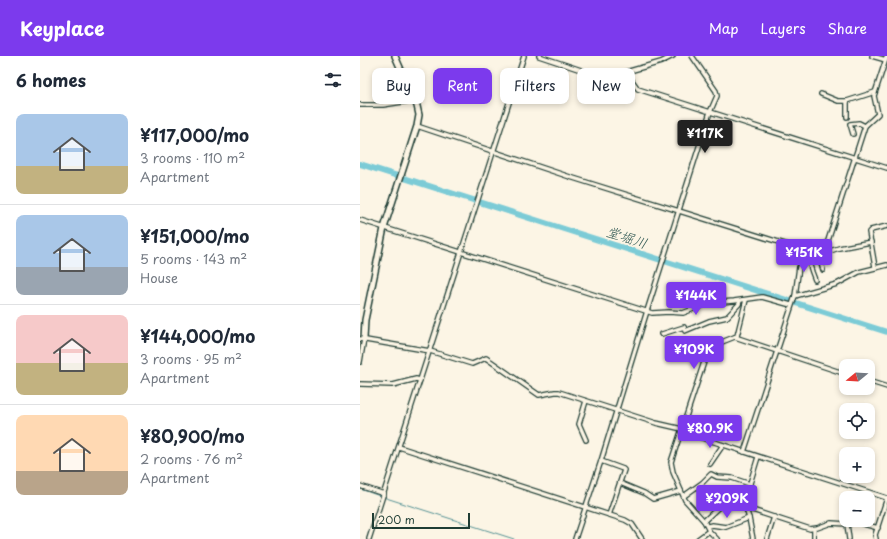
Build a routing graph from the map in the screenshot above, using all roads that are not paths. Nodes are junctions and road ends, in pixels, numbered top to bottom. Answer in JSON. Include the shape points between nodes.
{"nodes":[{"id":1,"x":395,"y":56,"type":"edge"},
{"id":2,"x":524,"y":56,"type":"edge"},
{"id":3,"x":539,"y":56,"type":"edge"},
{"id":4,"x":673,"y":56,"type":"edge"},
{"id":5,"x":692,"y":56,"type":"edge"},
{"id":6,"x":872,"y":56,"type":"edge"},
{"id":7,"x":886,"y":59,"type":"edge"},
{"id":8,"x":400,"y":68,"type":"edge"},
{"id":9,"x":577,"y":69,"type":"edge"},
{"id":10,"x":635,"y":69,"type":"edge"},
{"id":11,"x":635,"y":84,"type":"edge"},
{"id":12,"x":875,"y":92,"type":"junction"},
{"id":13,"x":821,"y":94,"type":"dead end"},
{"id":14,"x":847,"y":102,"type":"junction"},
{"id":15,"x":389,"y":104,"type":"edge"},
{"id":16,"x":416,"y":104,"type":"edge"},
{"id":17,"x":360,"y":105,"type":"edge"},
{"id":18,"x":710,"y":112,"type":"junction"},
{"id":19,"x":847,"y":117,"type":"dead end"},
{"id":20,"x":417,"y":126,"type":"junction"},
{"id":21,"x":865,"y":126,"type":"junction"},
{"id":22,"x":852,"y":134,"type":"dead end"},
{"id":23,"x":494,"y":151,"type":"junction"},
{"id":24,"x":854,"y":158,"type":"junction"},
{"id":25,"x":887,"y":168,"type":"edge"},
{"id":26,"x":680,"y":210,"type":"junction"},
{"id":27,"x":360,"y":220,"type":"edge"},
{"id":28,"x":887,"y":226,"type":"edge"},
{"id":29,"x":384,"y":228,"type":"junction"},
{"id":30,"x":871,"y":242,"type":"junction"},
{"id":31,"x":462,"y":252,"type":"junction"},
{"id":32,"x":824,"y":253,"type":"junction"},
{"id":33,"x":818,"y":255,"type":"junction"},
{"id":34,"x":808,"y":259,"type":"junction"},
{"id":35,"x":887,"y":265,"type":"edge"},
{"id":36,"x":875,"y":267,"type":"junction"},
{"id":37,"x":823,"y":270,"type":"dead end"},
{"id":38,"x":815,"y":280,"type":"dead end"},
{"id":39,"x":795,"y":296,"type":"junction"},
{"id":40,"x":740,"y":300,"type":"junction"},
{"id":41,"x":746,"y":300,"type":"junction"},
{"id":42,"x":792,"y":306,"type":"junction"},
{"id":43,"x":646,"y":311,"type":"junction"},
{"id":44,"x":662,"y":334,"type":"dead end"},
{"id":45,"x":735,"y":337,"type":"junction"},
{"id":46,"x":362,"y":339,"type":"edge"},
{"id":47,"x":430,"y":351,"type":"junction"},
{"id":48,"x":778,"y":351,"type":"junction"},
{"id":49,"x":360,"y":362,"type":"edge"},
{"id":50,"x":839,"y":372,"type":"edge"},
{"id":51,"x":420,"y":380,"type":"junction"},
{"id":52,"x":875,"y":383,"type":"edge"},
{"id":53,"x":360,"y":384,"type":"edge"},
{"id":54,"x":887,"y":387,"type":"edge"},
{"id":55,"x":586,"y":401,"type":"junction"},
{"id":56,"x":616,"y":410,"type":"junction"},
{"id":57,"x":682,"y":429,"type":"junction"},
{"id":58,"x":586,"y":440,"type":"dead end"},
{"id":59,"x":723,"y":445,"type":"junction"},
{"id":60,"x":399,"y":447,"type":"junction"},
{"id":61,"x":744,"y":452,"type":"junction"},
{"id":62,"x":758,"y":457,"type":"junction"},
{"id":63,"x":601,"y":461,"type":"junction"},
{"id":64,"x":710,"y":464,"type":"dead end"},
{"id":65,"x":620,"y":483,"type":"junction"},
{"id":66,"x":750,"y":484,"type":"junction"},
{"id":67,"x":360,"y":486,"type":"edge"},
{"id":68,"x":681,"y":491,"type":"junction"},
{"id":69,"x":384,"y":494,"type":"junction"},
{"id":70,"x":684,"y":496,"type":"junction"},
{"id":71,"x":887,"y":498,"type":"edge"},
{"id":72,"x":745,"y":507,"type":"junction"},
{"id":73,"x":585,"y":508,"type":"junction"},
{"id":74,"x":609,"y":515,"type":"junction"},
{"id":75,"x":774,"y":517,"type":"junction"},
{"id":76,"x":749,"y":518,"type":"junction"},
{"id":77,"x":704,"y":521,"type":"junction"},
{"id":78,"x":839,"y":524,"type":"edge"},
{"id":79,"x":708,"y":526,"type":"junction"},
{"id":80,"x":847,"y":527,"type":"edge"},
{"id":81,"x":874,"y":527,"type":"edge"},
{"id":82,"x":878,"y":528,"type":"junction"},
{"id":83,"x":814,"y":529,"type":"junction"},
{"id":84,"x":709,"y":531,"type":"junction"},
{"id":85,"x":369,"y":539,"type":"edge"},
{"id":86,"x":575,"y":539,"type":"edge"},
{"id":87,"x":642,"y":539,"type":"edge"},
{"id":88,"x":698,"y":539,"type":"edge"},
{"id":89,"x":717,"y":539,"type":"edge"},
{"id":90,"x":753,"y":539,"type":"edge"},
{"id":91,"x":767,"y":539,"type":"edge"},
{"id":92,"x":814,"y":539,"type":"edge"},
{"id":93,"x":849,"y":539,"type":"edge"},
{"id":94,"x":876,"y":539,"type":"edge"}],
"edges":[{"from":1,"to":8,"type":"street"},
{"from":2,"to":23,"type":"street"},
{"from":3,"to":9,"type":"street"},
{"from":4,"to":10,"type":"street"},
{"from":5,"to":18,"type":"street","via":[[716,91],[717,96]]},
{"from":6,"to":7,"type":"street"},
{"from":7,"to":12,"type":"street"},
{"from":11,"to":18,"type":"street","via":[[638,88]]},
{"from":12,"to":14,"type":"street"},
{"from":12,"to":21,"type":"street","via":[[878,114]]},
{"from":13,"to":14,"type":"street"},
{"from":14,"to":19,"type":"street"},
{"from":15,"to":17,"type":"street"},
{"from":16,"to":20,"type":"street","via":[[419,115]]},
{"from":18,"to":24,"type":"street"},
{"from":18,"to":26,"type":"street"},
{"from":20,"to":23,"type":"street"},
{"from":20,"to":29,"type":"street"},
{"from":21,"to":22,"type":"street","via":[[859,123],[850,124]]},
{"from":21,"to":24,"type":"street"},
{"from":23,"to":26,"type":"street"},
{"from":23,"to":31,"type":"street"},
{"from":24,"to":25,"type":"street"},
{"from":24,"to":32,"type":"street"},
{"from":26,"to":33,"type":"street"},
{"from":26,"to":43,"type":"street"},
{"from":27,"to":29,"type":"street"},
{"from":28,"to":30,"type":"street","via":[[869,232]]},
{"from":29,"to":31,"type":"street"},
{"from":29,"to":46,"type":"street"},
{"from":30,"to":32,"type":"street"},
{"from":30,"to":36,"type":"street"},
{"from":31,"to":43,"type":"street"},
{"from":31,"to":47,"type":"street"},
{"from":32,"to":33,"type":"street"},
{"from":33,"to":34,"type":"street"},
{"from":33,"to":37,"type":"street"},
{"from":34,"to":38,"type":"street"},
{"from":34,"to":39,"type":"street","via":[[798,268]]},
{"from":35,"to":36,"type":"street"},
{"from":36,"to":39,"type":"street","via":[[837,284]]},
{"from":39,"to":42,"type":"street"},
{"from":40,"to":41,"type":"street"},
{"from":40,"to":43,"type":"street","via":[[709,303],[683,313]]},
{"from":40,"to":44,"type":"street","via":[[725,318],[709,321],[685,331],[684,327]]},
{"from":41,"to":42,"type":"street","via":[[762,297]]},
{"from":41,"to":45,"type":"street","via":[[738,334]]},
{"from":42,"to":48,"type":"street"},
{"from":43,"to":56,"type":"street"},
{"from":45,"to":48,"type":"street"},
{"from":45,"to":57,"type":"street","via":[[709,347]]},
{"from":46,"to":47,"type":"street"},
{"from":46,"to":49,"type":"street"},
{"from":47,"to":51,"type":"street"},
{"from":47,"to":55,"type":"street","via":[[472,364],[486,358],[539,395],[556,392]]},
{"from":48,"to":50,"type":"street"},
{"from":48,"to":61,"type":"street"},
{"from":51,"to":53,"type":"street","via":[[393,385]]},
{"from":51,"to":60,"type":"street"},
{"from":52,"to":54,"type":"street"},
{"from":55,"to":56,"type":"street"},
{"from":55,"to":58,"type":"street","via":[[579,424]]},
{"from":56,"to":57,"type":"street"},
{"from":56,"to":63,"type":"street"},
{"from":57,"to":59,"type":"street"},
{"from":57,"to":68,"type":"street","via":[[671,462]]},
{"from":59,"to":61,"type":"street"},
{"from":59,"to":64,"type":"street"},
{"from":60,"to":69,"type":"street"},
{"from":60,"to":73,"type":"street"},
{"from":61,"to":62,"type":"street"},
{"from":62,"to":66,"type":"street"},
{"from":62,"to":71,"type":"street"},
{"from":63,"to":65,"type":"street","via":[[623,469]]},
{"from":63,"to":73,"type":"street"},
{"from":65,"to":68,"type":"street","via":[[653,499]]},
{"from":65,"to":74,"type":"street"},
{"from":66,"to":70,"type":"street","via":[[732,478],[717,478],[711,474]]},
{"from":66,"to":72,"type":"street","via":[[744,502]]},
{"from":67,"to":69,"type":"street"},
{"from":68,"to":70,"type":"street"},
{"from":69,"to":85,"type":"street"},
{"from":70,"to":77,"type":"street"},
{"from":71,"to":82,"type":"street"},
{"from":72,"to":75,"type":"street"},
{"from":72,"to":76,"type":"street"},
{"from":72,"to":77,"type":"street","via":[[723,503]]},
{"from":73,"to":74,"type":"street"},
{"from":73,"to":86,"type":"street"},
{"from":74,"to":87,"type":"street","via":[[632,524]]},
{"from":75,"to":83,"type":"street"},
{"from":75,"to":91,"type":"street"},
{"from":76,"to":79,"type":"street","via":[[732,526]]},
{"from":76,"to":90,"type":"street"},
{"from":77,"to":79,"type":"street"},
{"from":78,"to":83,"type":"street","via":[[831,523]]},
{"from":79,"to":84,"type":"street"},
{"from":80,"to":93,"type":"street"},
{"from":81,"to":82,"type":"street"},
{"from":82,"to":94,"type":"street"},
{"from":83,"to":92,"type":"street"},
{"from":84,"to":88,"type":"street"},
{"from":84,"to":89,"type":"street"}]}
